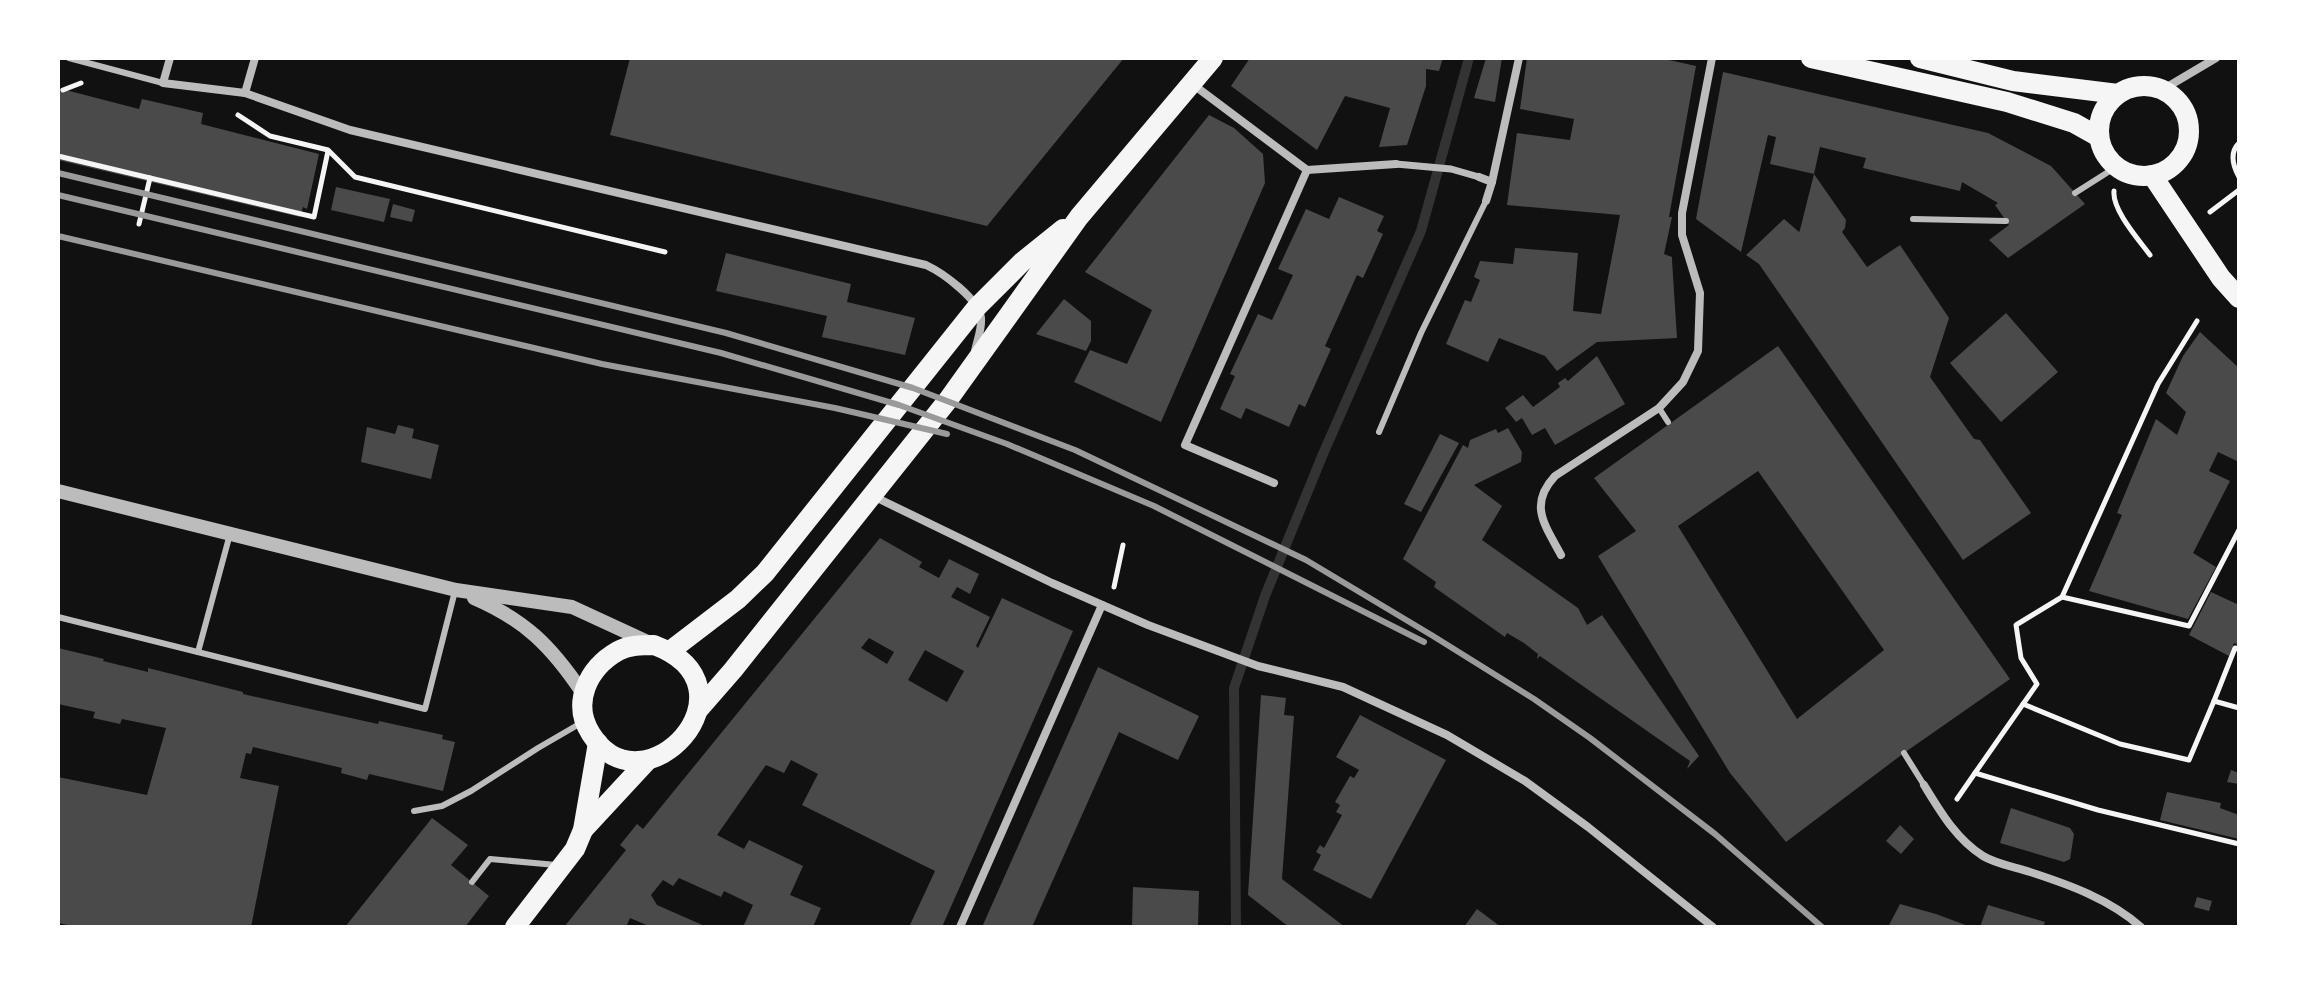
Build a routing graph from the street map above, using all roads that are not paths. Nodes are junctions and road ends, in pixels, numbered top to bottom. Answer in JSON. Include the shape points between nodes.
{"nodes":[{"id":1,"x":69,"y":58,"type":"edge"},
{"id":2,"x":170,"y":58,"type":"edge"},
{"id":3,"x":255,"y":58,"type":"edge"},
{"id":4,"x":1204,"y":58,"type":"edge"},
{"id":5,"x":1213,"y":58,"type":"edge"},
{"id":6,"x":1519,"y":58,"type":"edge"},
{"id":7,"x":1712,"y":58,"type":"edge"},
{"id":8,"x":1811,"y":58,"type":"edge"},
{"id":9,"x":1920,"y":58,"type":"edge"},
{"id":10,"x":2216,"y":58,"type":"edge"},
{"id":11,"x":1191,"y":82,"type":"junction"},
{"id":12,"x":163,"y":83,"type":"junction"},
{"id":13,"x":2162,"y":90,"type":"junction"},
{"id":14,"x":245,"y":93,"type":"junction"},
{"id":15,"x":2118,"y":94,"type":"junction"},
{"id":16,"x":2099,"y":137,"type":"junction"},
{"id":17,"x":1396,"y":164,"type":"joint"},
{"id":18,"x":2116,"y":167,"type":"junction"},
{"id":19,"x":1307,"y":170,"type":"junction"},
{"id":20,"x":2152,"y":175,"type":"junction"},
{"id":21,"x":1479,"y":177,"type":"joint"},
{"id":22,"x":1492,"y":182,"type":"junction"},
{"id":23,"x":2075,"y":193,"type":"dead end"},
{"id":24,"x":1486,"y":201,"type":"joint"},
{"id":25,"x":1079,"y":217,"type":"junction"},
{"id":26,"x":1913,"y":219,"type":"dead end"},
{"id":27,"x":2006,"y":221,"type":"dead end"},
{"id":28,"x":2239,"y":298,"type":"edge"},
{"id":29,"x":977,"y":307,"type":"junction"},
{"id":30,"x":971,"y":369,"type":"junction"},
{"id":31,"x":1659,"y":408,"type":"junction"},
{"id":32,"x":1668,"y":422,"type":"dead end"},
{"id":33,"x":1379,"y":432,"type":"dead end"},
{"id":34,"x":1274,"y":483,"type":"dead end"},
{"id":35,"x":58,"y":491,"type":"edge"},
{"id":36,"x":872,"y":496,"type":"junction"},
{"id":37,"x":230,"y":534,"type":"junction"},
{"id":38,"x":1561,"y":555,"type":"dead end"},
{"id":39,"x":456,"y":590,"type":"junction"},
{"id":40,"x":1102,"y":605,"type":"junction"},
{"id":41,"x":58,"y":617,"type":"edge"},
{"id":42,"x":662,"y":648,"type":"junction"},
{"id":43,"x":198,"y":652,"type":"junction"},
{"id":44,"x":582,"y":692,"type":"junction"},
{"id":45,"x":699,"y":709,"type":"junction"},
{"id":46,"x":584,"y":721,"type":"junction"},
{"id":47,"x":598,"y":743,"type":"junction"},
{"id":48,"x":1904,"y":753,"type":"dead end"},
{"id":49,"x":647,"y":761,"type":"junction"},
{"id":50,"x":1924,"y":785,"type":"joint"},
{"id":51,"x":414,"y":811,"type":"dead end"},
{"id":52,"x":583,"y":830,"type":"junction"},
{"id":53,"x":564,"y":866,"type":"junction"},
{"id":54,"x":472,"y":882,"type":"dead end"},
{"id":55,"x":515,"y":927,"type":"edge"},
{"id":56,"x":960,"y":927,"type":"edge"},
{"id":57,"x":1713,"y":927,"type":"edge"},
{"id":58,"x":2141,"y":927,"type":"edge"}],
"edges":[{"from":1,"to":12,"type":"lane"},
{"from":2,"to":12,"type":"street"},
{"from":3,"to":14,"type":"street"},
{"from":4,"to":11,"type":"main road"},
{"from":5,"to":11,"type":"main road"},
{"from":6,"to":22,"type":"street"},
{"from":7,"to":31,"type":"street","via":[[1682,213],[1682,235],[1700,293],[1698,351],[1683,382]]},
{"from":8,"to":16,"type":"main road","via":[[2007,102],[2074,123]]},
{"from":9,"to":15,"type":"main road","via":[[2013,81]]},
{"from":10,"to":13,"type":"street"},
{"from":11,"to":19,"type":"street"},
{"from":11,"to":25,"type":"main road"},
{"from":12,"to":14,"type":"street"},
{"from":13,"to":15,"type":"main road","via":[[2139,86]]},
{"from":13,"to":20,"type":"main road","via":[[2176,99],[2189,128],[2179,159]]},
{"from":14,"to":29,"type":"street","via":[[350,130],[926,265],[941,272]]},
{"from":15,"to":16,"type":"main road","via":[[2106,106]]},
{"from":16,"to":18,"type":"main road"},
{"from":17,"to":19,"type":"street"},
{"from":17,"to":21,"type":"street"},
{"from":18,"to":20,"type":"main road","via":[[2133,175]]},
{"from":18,"to":23,"type":"lane"},
{"from":19,"to":34,"type":"street","via":[[1185,445]]},
{"from":20,"to":28,"type":"main road"},
{"from":21,"to":22,"type":"street"},
{"from":22,"to":24,"type":"street"},
{"from":24,"to":33,"type":"lane"},
{"from":25,"to":29,"type":"main road"},
{"from":25,"to":30,"type":"main road"},
{"from":26,"to":27,"type":"lane"},
{"from":29,"to":30,"type":"street","via":[[981,323]]},
{"from":29,"to":42,"type":"main road","via":[[765,573],[738,599]]},
{"from":30,"to":36,"type":"main road"},
{"from":31,"to":32,"type":"lane"},
{"from":31,"to":38,"type":"street","via":[[1545,487],[1541,516]]},
{"from":35,"to":37,"type":"street"},
{"from":36,"to":40,"type":"street"},
{"from":36,"to":45,"type":"main road"},
{"from":37,"to":39,"type":"street"},
{"from":37,"to":43,"type":"lane"},
{"from":39,"to":42,"type":"street","via":[[572,607]]},
{"from":39,"to":43,"type":"lane","via":[[425,709]]},
{"from":39,"to":44,"type":"street","via":[[505,611],[532,632],[554,651]]},
{"from":40,"to":56,"type":"street"},
{"from":40,"to":57,"type":"street","via":[[1258,666],[1343,687],[1447,735],[1525,781]]},
{"from":41,"to":43,"type":"lane"},
{"from":42,"to":44,"type":"main road","via":[[620,650],[605,660]]},
{"from":42,"to":45,"type":"main road","via":[[692,673]]},
{"from":44,"to":46,"type":"main road"},
{"from":45,"to":49,"type":"main road","via":[[684,738]]},
{"from":46,"to":47,"type":"main road"},
{"from":46,"to":51,"type":"lane","via":[[471,791],[442,806]]},
{"from":47,"to":49,"type":"main road","via":[[612,755]]},
{"from":47,"to":52,"type":"main road"},
{"from":48,"to":50,"type":"lane"},
{"from":49,"to":52,"type":"main road"},
{"from":50,"to":58,"type":"street","via":[[1964,841],[1985,858],[2089,893]]},
{"from":52,"to":53,"type":"main road"},
{"from":53,"to":54,"type":"lane","via":[[490,859]]},
{"from":53,"to":55,"type":"main road"}]}
